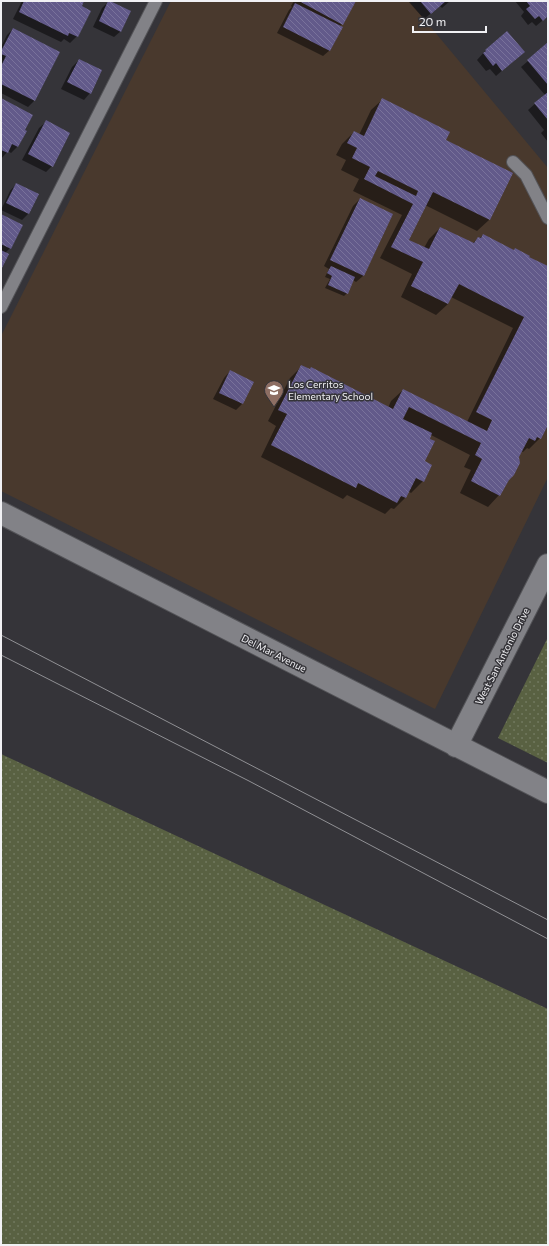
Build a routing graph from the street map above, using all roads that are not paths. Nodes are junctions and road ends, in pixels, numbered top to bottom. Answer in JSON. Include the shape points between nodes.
{"nodes":[{"id":1,"x":156,"y":1,"type":"edge"},
{"id":2,"x":513,"y":162,"type":"dead end"},
{"id":3,"x":548,"y":218,"type":"edge"},
{"id":4,"x":1,"y":307,"type":"edge"},
{"id":5,"x":1,"y":513,"type":"edge"},
{"id":6,"x":548,"y":565,"type":"edge"},
{"id":7,"x":456,"y":746,"type":"junction"},
{"id":8,"x":548,"y":792,"type":"edge"}],
"edges":[{"from":1,"to":4,"type":"lane"},
{"from":2,"to":3,"type":"lane","via":[[526,175]]},
{"from":5,"to":7,"type":"street","name":"Del Mar Avenue"},
{"from":6,"to":7,"type":"street","name":"West San Antonio Drive"},
{"from":7,"to":8,"type":"street","name":"Del Mar Avenue"}]}
